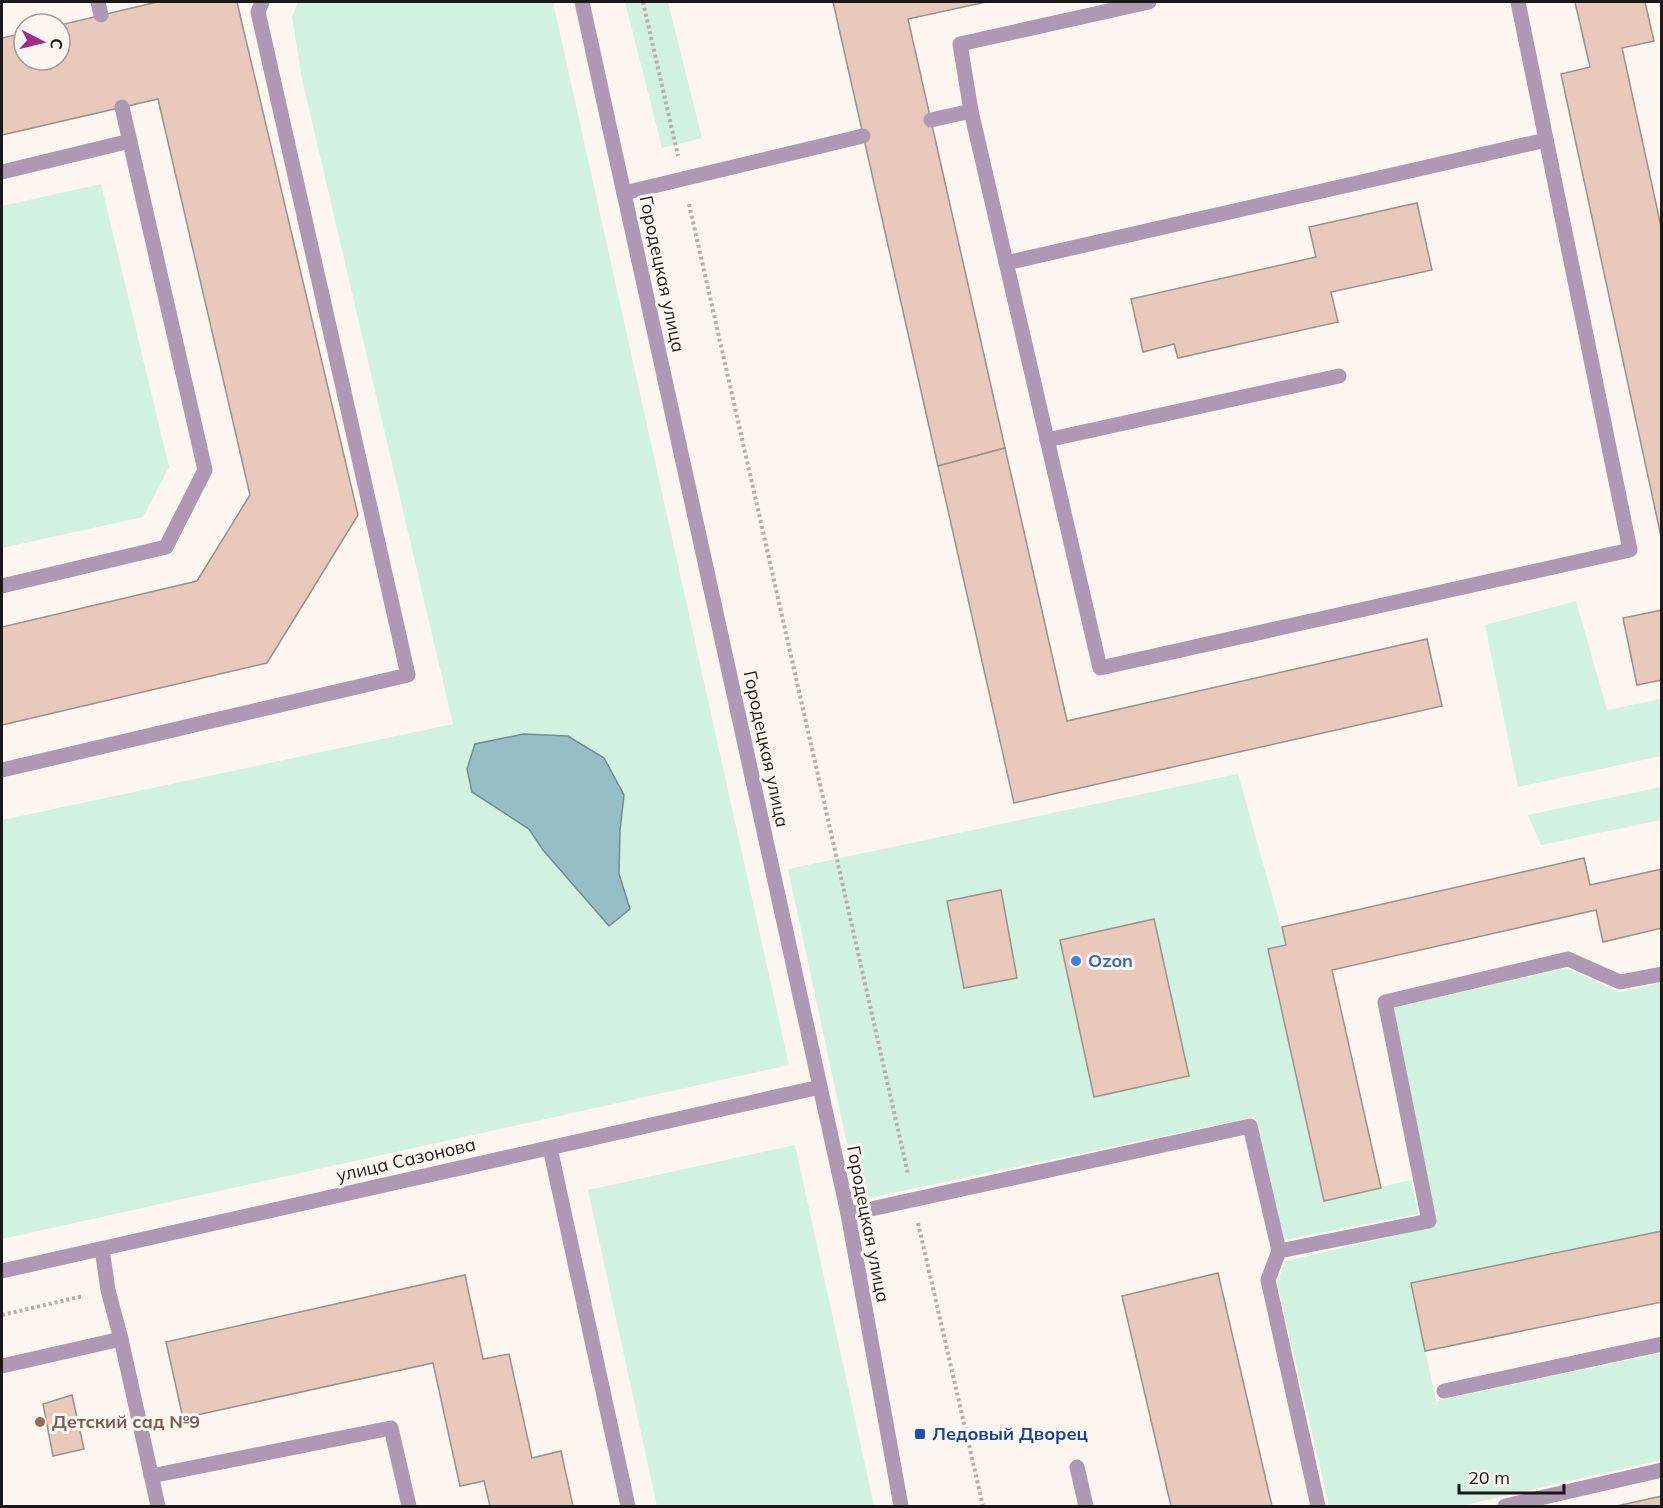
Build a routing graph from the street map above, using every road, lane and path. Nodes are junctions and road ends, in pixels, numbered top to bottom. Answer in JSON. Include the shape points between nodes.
{"nodes":[{"id":1,"x":582,"y":2,"type":"edge"},
{"id":2,"x":643,"y":2,"type":"edge"},
{"id":3,"x":1149,"y":2,"type":"edge"},
{"id":4,"x":1518,"y":2,"type":"edge"},
{"id":5,"x":259,"y":5,"type":"edge"},
{"id":6,"x":122,"y":107,"type":"dead end"},
{"id":7,"x":971,"y":111,"type":"junction"},
{"id":8,"x":931,"y":120,"type":"dead end"},
{"id":9,"x":863,"y":136,"type":"dead end"},
{"id":10,"x":1546,"y":140,"type":"junction"},
{"id":11,"x":130,"y":141,"type":"junction"},
{"id":12,"x":2,"y":172,"type":"edge"},
{"id":13,"x":683,"y":179,"type":"junction"},
{"id":14,"x":624,"y":193,"type":"junction"},
{"id":15,"x":1006,"y":263,"type":"junction"},
{"id":16,"x":1339,"y":376,"type":"dead end"},
{"id":17,"x":1047,"y":440,"type":"junction"},
{"id":18,"x":2,"y":586,"type":"edge"},
{"id":19,"x":2,"y":770,"type":"edge"},
{"id":20,"x":1662,"y":974,"type":"edge"},
{"id":21,"x":820,"y":1087,"type":"junction"},
{"id":22,"x":550,"y":1148,"type":"junction"},
{"id":23,"x":913,"y":1199,"type":"junction"},
{"id":24,"x":848,"y":1214,"type":"junction"},
{"id":25,"x":102,"y":1249,"type":"junction"},
{"id":26,"x":1279,"y":1251,"type":"junction"},
{"id":27,"x":2,"y":1271,"type":"edge"},
{"id":28,"x":108,"y":1290,"type":"junction"},
{"id":29,"x":2,"y":1315,"type":"edge"},
{"id":30,"x":121,"y":1339,"type":"junction"},
{"id":31,"x":1662,"y":1344,"type":"edge"},
{"id":32,"x":2,"y":1366,"type":"edge"},
{"id":33,"x":1444,"y":1391,"type":"dead end"},
{"id":34,"x":1077,"y":1467,"type":"dead end"},
{"id":35,"x":1662,"y":1470,"type":"edge"},
{"id":36,"x":151,"y":1476,"type":"junction"},
{"id":37,"x":158,"y":1506,"type":"edge"},
{"id":38,"x":409,"y":1506,"type":"edge"},
{"id":39,"x":628,"y":1506,"type":"edge"},
{"id":40,"x":901,"y":1506,"type":"edge"},
{"id":41,"x":983,"y":1506,"type":"edge"},
{"id":42,"x":1086,"y":1506,"type":"edge"},
{"id":43,"x":1318,"y":1506,"type":"edge"},
{"id":44,"x":1505,"y":1506,"type":"edge"}],
"edges":[{"from":1,"to":14,"type":"street","name":"Городецкая улица"},
{"from":2,"to":13,"type":"path"},
{"from":3,"to":7,"type":"street","via":[[960,44]]},
{"from":4,"to":10,"type":"street"},
{"from":5,"to":19,"type":"street","via":[[408,675]]},
{"from":6,"to":11,"type":"street"},
{"from":7,"to":8,"type":"street"},
{"from":7,"to":15,"type":"street"},
{"from":9,"to":13,"type":"street"},
{"from":10,"to":15,"type":"street"},
{"from":10,"to":17,"type":"street","via":[[1630,550],[1100,668]]},
{"from":11,"to":12,"type":"street"},
{"from":11,"to":18,"type":"street","via":[[205,470],[166,547]]},
{"from":13,"to":14,"type":"street"},
{"from":13,"to":23,"type":"path"},
{"from":14,"to":21,"type":"street","name":"Городецкая улица"},
{"from":15,"to":17,"type":"street"},
{"from":16,"to":17,"type":"street"},
{"from":20,"to":26,"type":"street","via":[[1620,982],[1568,959],[1385,1002],[1429,1221]]},
{"from":21,"to":22,"type":"street","name":"улица Сазонова"},
{"from":21,"to":24,"type":"street","name":"Городецкая улица"},
{"from":22,"to":25,"type":"street","name":"улица Сазонова"},
{"from":22,"to":39,"type":"street"},
{"from":23,"to":24,"type":"street"},
{"from":23,"to":26,"type":"street","via":[[1250,1126]]},
{"from":23,"to":41,"type":"path"},
{"from":24,"to":40,"type":"street","name":"Городецкая улица"},
{"from":25,"to":27,"type":"street","name":"улица Сазонова"},
{"from":25,"to":28,"type":"street"},
{"from":26,"to":43,"type":"street","via":[[1268,1280]]},
{"from":28,"to":29,"type":"path"},
{"from":28,"to":30,"type":"street"},
{"from":30,"to":32,"type":"street"},
{"from":30,"to":36,"type":"street"},
{"from":31,"to":33,"type":"street"},
{"from":34,"to":42,"type":"street"},
{"from":35,"to":44,"type":"street"},
{"from":36,"to":37,"type":"street"},
{"from":36,"to":38,"type":"street","via":[[391,1428]]}]}
